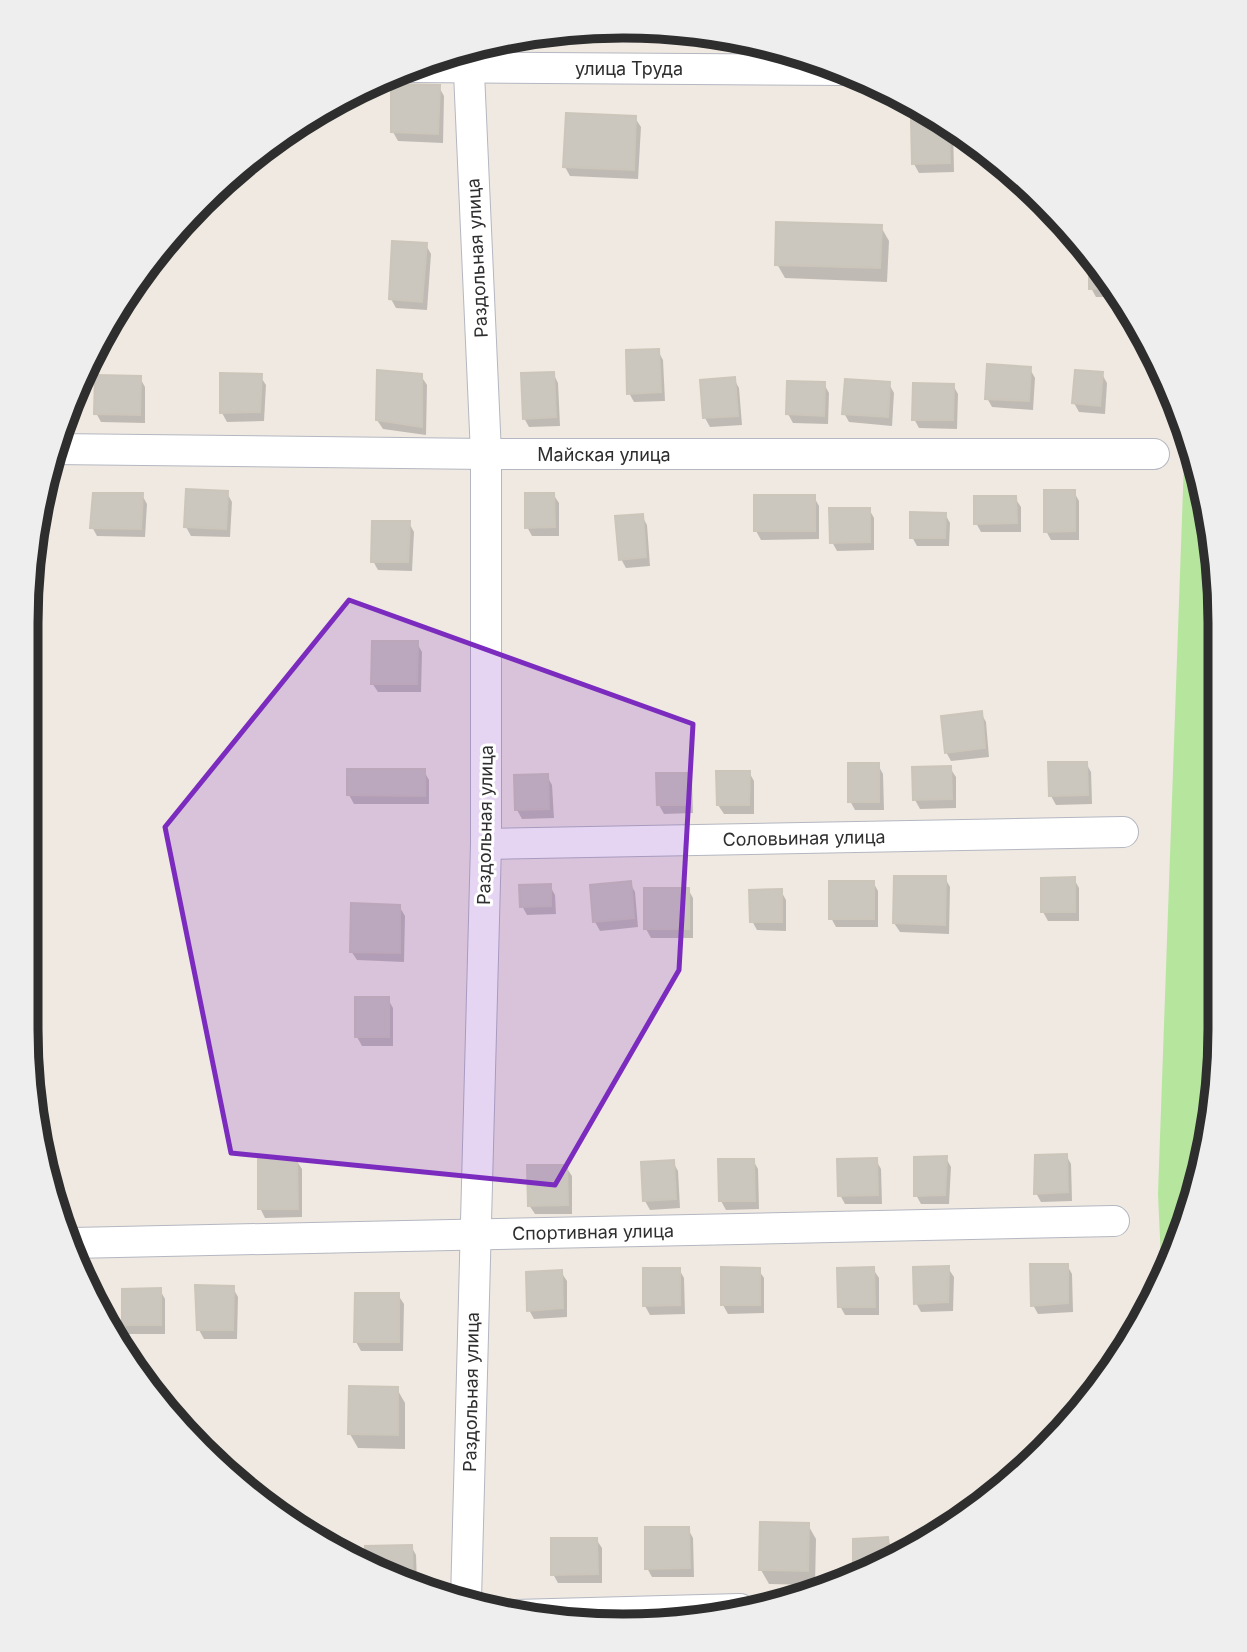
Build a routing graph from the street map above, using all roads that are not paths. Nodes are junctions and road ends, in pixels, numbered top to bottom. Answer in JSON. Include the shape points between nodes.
{"nodes":[{"id":1,"x":472,"y":58,"type":"edge"},
{"id":2,"x":468,"y":59,"type":"edge"},
{"id":3,"x":805,"y":68,"type":"edge"},
{"id":4,"x":65,"y":449,"type":"edge"},
{"id":5,"x":486,"y":454,"type":"junction"},
{"id":6,"x":1154,"y":454,"type":"dead end"},
{"id":7,"x":1123,"y":832,"type":"dead end"},
{"id":8,"x":485,"y":844,"type":"junction"},
{"id":9,"x":1114,"y":1221,"type":"dead end"},
{"id":10,"x":475,"y":1235,"type":"junction"},
{"id":11,"x":80,"y":1243,"type":"edge"},
{"id":12,"x":466,"y":1592,"type":"edge"},
{"id":13,"x":674,"y":1611,"type":"edge"},
{"id":14,"x":600,"y":1613,"type":"edge"}],
"edges":[{"from":1,"to":3,"type":"street","name":"улица Труда"},
{"from":2,"to":5,"type":"street","name":"Раздольная улица"},
{"from":4,"to":5,"type":"street","name":"Майская улица"},
{"from":5,"to":6,"type":"street","name":"Майская улица"},
{"from":5,"to":8,"type":"street","name":"Раздольная улица"},
{"from":7,"to":8,"type":"street","name":"Соловьиная улица"},
{"from":8,"to":10,"type":"street","name":"Раздольная улица"},
{"from":9,"to":10,"type":"street","name":"Спортивная улица"},
{"from":10,"to":11,"type":"street","name":"Спортивная улица"},
{"from":10,"to":12,"type":"street","name":"Раздольная улица"},
{"from":13,"to":14,"type":"street"}]}
